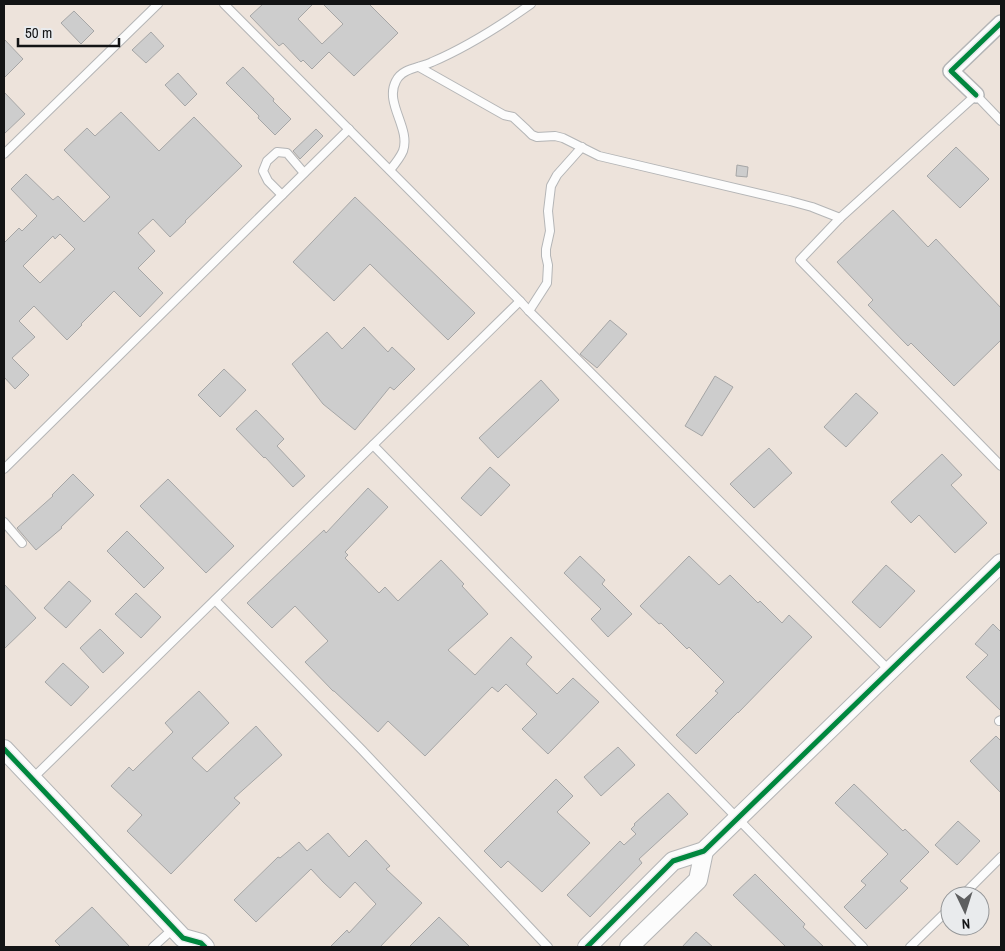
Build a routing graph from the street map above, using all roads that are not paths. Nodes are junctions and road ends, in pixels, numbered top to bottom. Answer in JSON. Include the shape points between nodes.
{"nodes":[{"id":1,"x":158,"y":4,"type":"edge"},
{"id":2,"x":224,"y":4,"type":"edge"},
{"id":3,"x":531,"y":4,"type":"edge"},
{"id":4,"x":1001,"y":23,"type":"edge"},
{"id":5,"x":419,"y":67,"type":"junction"},
{"id":6,"x":976,"y":95,"type":"junction"},
{"id":7,"x":1001,"y":121,"type":"edge"},
{"id":8,"x":349,"y":129,"type":"junction"},
{"id":9,"x":582,"y":147,"type":"junction"},
{"id":10,"x":4,"y":154,"type":"edge"},
{"id":11,"x":390,"y":170,"type":"junction"},
{"id":12,"x":304,"y":173,"type":"junction"},
{"id":13,"x":282,"y":195,"type":"junction"},
{"id":14,"x":840,"y":218,"type":"junction"},
{"id":15,"x":520,"y":301,"type":"junction"},
{"id":16,"x":529,"y":311,"type":"junction"},
{"id":17,"x":373,"y":445,"type":"junction"},
{"id":18,"x":1001,"y":466,"type":"edge"},
{"id":19,"x":4,"y":469,"type":"edge"},
{"id":20,"x":4,"y":522,"type":"edge"},
{"id":21,"x":22,"y":543,"type":"dead end"},
{"id":22,"x":1001,"y":563,"type":"edge"},
{"id":23,"x":215,"y":600,"type":"junction"},
{"id":24,"x":890,"y":671,"type":"junction"},
{"id":25,"x":4,"y":749,"type":"edge"},
{"id":26,"x":32,"y":779,"type":"junction"},
{"id":27,"x":738,"y":819,"type":"junction"},
{"id":28,"x":704,"y":852,"type":"junction"},
{"id":29,"x":1001,"y":857,"type":"edge"},
{"id":30,"x":972,"y":886,"type":"edge"},
{"id":31,"x":940,"y":918,"type":"edge"},
{"id":32,"x":180,"y":938,"type":"edge"},
{"id":33,"x":154,"y":947,"type":"edge"},
{"id":34,"x":205,"y":947,"type":"edge"},
{"id":35,"x":548,"y":947,"type":"edge"},
{"id":36,"x":587,"y":947,"type":"edge"},
{"id":37,"x":629,"y":947,"type":"edge"},
{"id":38,"x":863,"y":947,"type":"edge"},
{"id":39,"x":910,"y":947,"type":"edge"}],
"edges":[{"from":1,"to":10,"type":"lane"},
{"from":2,"to":8,"type":"lane"},
{"from":3,"to":5,"type":"lane","via":[[458,51]]},
{"from":4,"to":6,"type":"street","via":[[951,71]]},
{"from":5,"to":9,"type":"lane","via":[[513,117],[532,135],[555,136]]},
{"from":5,"to":11,"type":"lane","via":[[400,75],[393,88],[405,142],[403,152]]},
{"from":6,"to":7,"type":"lane"},
{"from":6,"to":14,"type":"lane"},
{"from":8,"to":11,"type":"lane"},
{"from":8,"to":12,"type":"lane"},
{"from":9,"to":14,"type":"lane","via":[[599,156],[812,207]]},
{"from":9,"to":16,"type":"lane","via":[[551,186],[547,283]]},
{"from":11,"to":15,"type":"lane"},
{"from":12,"to":13,"type":"lane"},
{"from":12,"to":13,"type":"lane","via":[[287,153],[277,152],[267,161],[263,171]]},
{"from":13,"to":19,"type":"lane"},
{"from":14,"to":18,"type":"lane","via":[[800,260]]},
{"from":15,"to":16,"type":"lane"},
{"from":15,"to":17,"type":"lane"},
{"from":16,"to":24,"type":"lane"},
{"from":17,"to":23,"type":"lane"},
{"from":17,"to":27,"type":"lane"},
{"from":20,"to":21,"type":"lane"},
{"from":22,"to":24,"type":"street"},
{"from":23,"to":26,"type":"lane"},
{"from":23,"to":35,"type":"lane"},
{"from":24,"to":27,"type":"street"},
{"from":25,"to":26,"type":"street"},
{"from":26,"to":32,"type":"street"},
{"from":27,"to":28,"type":"street"},
{"from":27,"to":38,"type":"lane"},
{"from":28,"to":36,"type":"street","via":[[673,861]]},
{"from":28,"to":37,"type":"street","via":[[698,880]]},
{"from":29,"to":30,"type":"lane"},
{"from":31,"to":39,"type":"lane"},
{"from":32,"to":33,"type":"lane"},
{"from":32,"to":34,"type":"street"}]}
